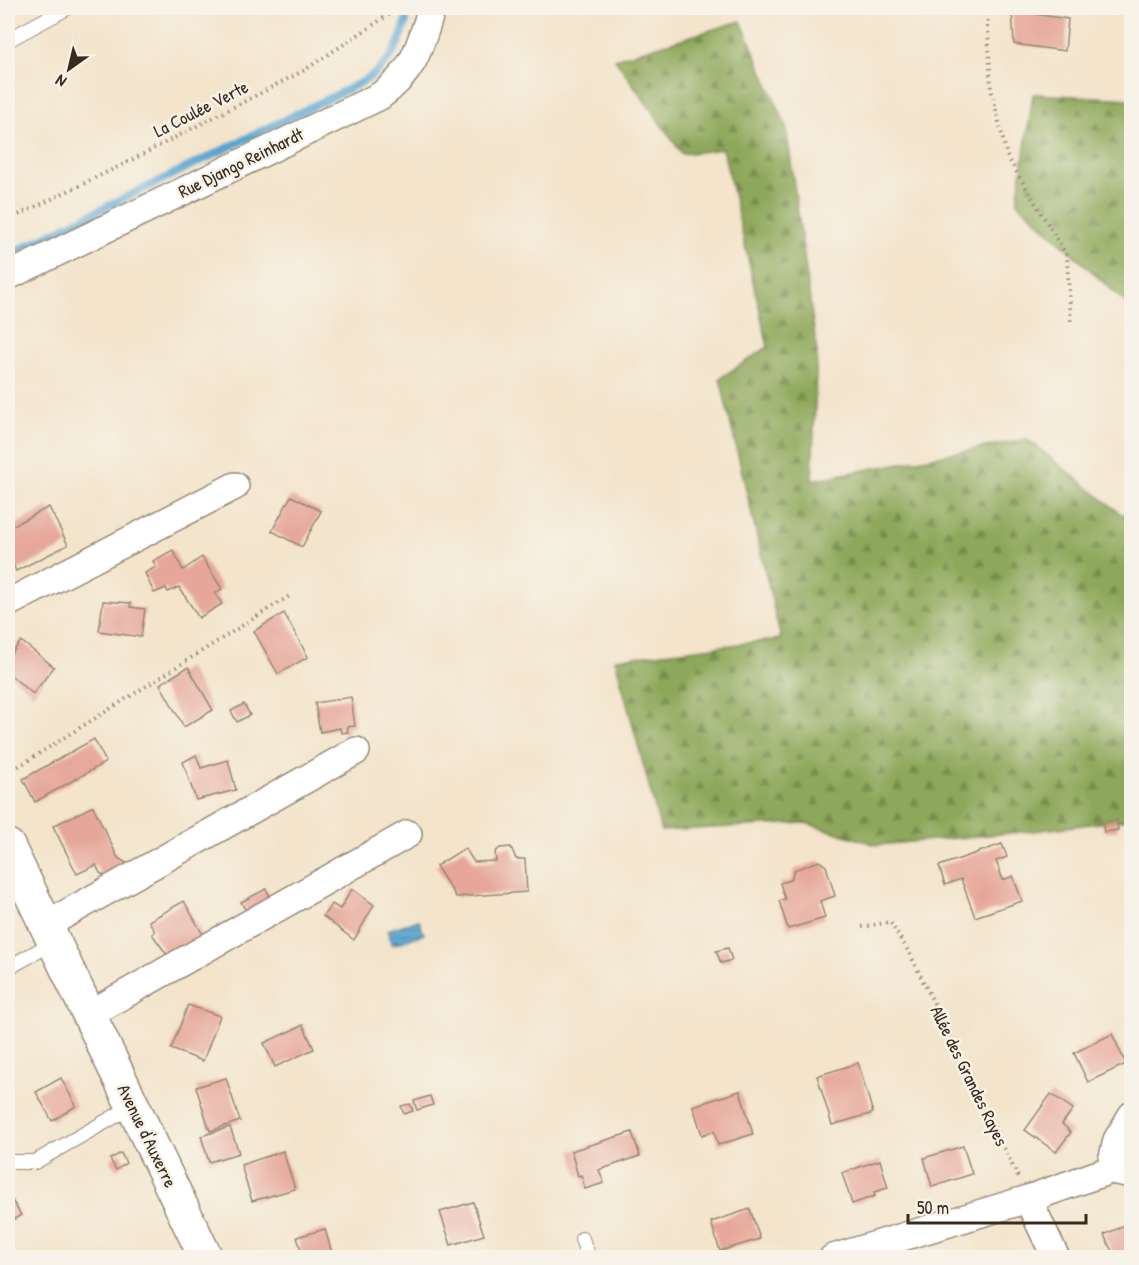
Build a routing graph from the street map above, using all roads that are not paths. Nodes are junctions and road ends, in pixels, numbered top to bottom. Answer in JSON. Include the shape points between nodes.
{"nodes":[{"id":1,"x":67,"y":8,"type":"edge"},
{"id":2,"x":424,"y":13,"type":"edge"},
{"id":3,"x":8,"y":40,"type":"edge"},
{"id":4,"x":8,"y":276,"type":"edge"},
{"id":5,"x":235,"y":486,"type":"dead end"},
{"id":6,"x":8,"y":603,"type":"edge"},
{"id":7,"x":356,"y":751,"type":"dead end"},
{"id":8,"x":408,"y":834,"type":"dead end"},
{"id":9,"x":8,"y":846,"type":"edge"},
{"id":10,"x":50,"y":934,"type":"junction"},
{"id":11,"x":8,"y":968,"type":"edge"},
{"id":12,"x":88,"y":1015,"type":"junction"},
{"id":13,"x":133,"y":1106,"type":"junction"},
{"id":14,"x":1131,"y":1115,"type":"edge"},
{"id":15,"x":8,"y":1162,"type":"edge"},
{"id":16,"x":1121,"y":1172,"type":"edge"},
{"id":17,"x":1028,"y":1199,"type":"junction"},
{"id":18,"x":582,"y":1239,"type":"dead end"},
{"id":19,"x":206,"y":1257,"type":"edge"},
{"id":20,"x":589,"y":1257,"type":"edge"},
{"id":21,"x":833,"y":1257,"type":"edge"},
{"id":22,"x":1056,"y":1257,"type":"edge"}],
"edges":[{"from":1,"to":3,"type":"lane"},
{"from":2,"to":4,"type":"street","name":"Rue Django Reinhardt","via":[[414,58],[401,81],[380,96]]},
{"from":5,"to":6,"type":"street"},
{"from":7,"to":10,"type":"street"},
{"from":8,"to":12,"type":"street"},
{"from":9,"to":10,"type":"main road","name":"Avenue d'Auxerre"},
{"from":10,"to":11,"type":"lane"},
{"from":10,"to":12,"type":"main road","name":"Avenue d'Auxerre"},
{"from":12,"to":13,"type":"main road","name":"Avenue d'Auxerre"},
{"from":13,"to":15,"type":"lane","via":[[35,1162]]},
{"from":13,"to":19,"type":"main road","name":"Avenue d'Auxerre"},
{"from":14,"to":16,"type":"street","via":[[1117,1140]]},
{"from":16,"to":17,"type":"street"},
{"from":17,"to":21,"type":"street"},
{"from":17,"to":22,"type":"street"},
{"from":18,"to":20,"type":"lane"}]}
